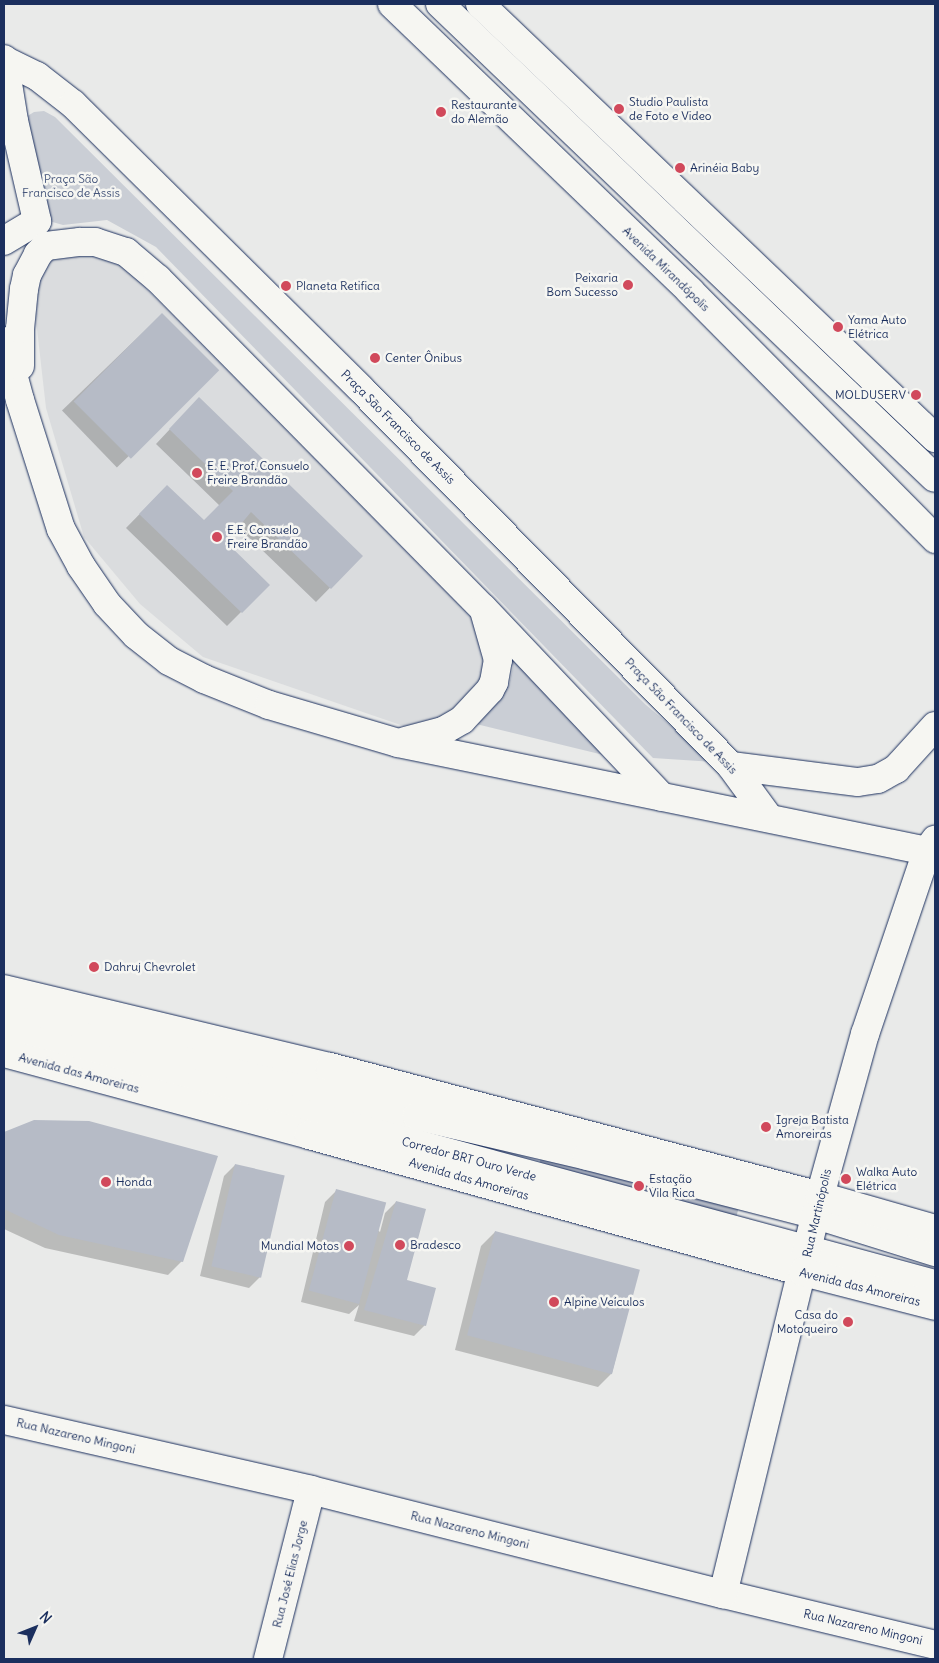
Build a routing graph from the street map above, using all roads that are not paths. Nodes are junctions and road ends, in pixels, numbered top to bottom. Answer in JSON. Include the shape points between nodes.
{"nodes":[{"id":1,"x":392,"y":4,"type":"edge"},
{"id":2,"x":440,"y":4,"type":"edge"},
{"id":3,"x":480,"y":4,"type":"edge"},
{"id":4,"x":4,"y":60,"type":"edge"},
{"id":5,"x":9,"y":122,"type":"edge"},
{"id":6,"x":38,"y":221,"type":"junction"},
{"id":7,"x":4,"y":241,"type":"edge"},
{"id":8,"x":46,"y":246,"type":"junction"},
{"id":9,"x":4,"y":341,"type":"edge"},
{"id":10,"x":20,"y":400,"type":"junction"},
{"id":11,"x":935,"y":438,"type":"edge"},
{"id":12,"x":935,"y":478,"type":"edge"},
{"id":13,"x":935,"y":539,"type":"edge"},
{"id":14,"x":483,"y":608,"type":"junction"},
{"id":15,"x":935,"y":726,"type":"edge"},
{"id":16,"x":398,"y":743,"type":"junction"},
{"id":17,"x":732,"y":766,"type":"junction"},
{"id":18,"x":662,"y":796,"type":"junction"},
{"id":19,"x":769,"y":818,"type":"junction"},
{"id":20,"x":931,"y":846,"type":"edge"},
{"id":21,"x":4,"y":978,"type":"edge"},
{"id":22,"x":4,"y":989,"type":"edge"},
{"id":23,"x":36,"y":997,"type":"junction"},
{"id":24,"x":4,"y":1005,"type":"edge"},
{"id":25,"x":4,"y":1032,"type":"edge"},
{"id":26,"x":12,"y":1059,"type":"edge"},
{"id":27,"x":818,"y":1206,"type":"junction"},
{"id":28,"x":935,"y":1229,"type":"edge"},
{"id":29,"x":935,"y":1252,"type":"edge"},
{"id":30,"x":806,"y":1260,"type":"junction"},
{"id":31,"x":935,"y":1284,"type":"edge"},
{"id":32,"x":935,"y":1306,"type":"edge"},
{"id":33,"x":4,"y":1420,"type":"edge"},
{"id":34,"x":311,"y":1490,"type":"junction"},
{"id":35,"x":723,"y":1594,"type":"junction"},
{"id":36,"x":935,"y":1645,"type":"edge"},
{"id":37,"x":268,"y":1659,"type":"edge"}],
"edges":[{"from":1,"to":13,"type":"street","name":"Avenida Mirandópolis","via":[[690,291]]},
{"from":2,"to":12,"type":"street"},
{"from":3,"to":11,"type":"street"},
{"from":4,"to":5,"type":"street"},
{"from":4,"to":17,"type":"street","name":"Praça São Francisco de Assis","via":[[37,76],[73,104],[360,388]]},
{"from":5,"to":6,"type":"street"},
{"from":6,"to":7,"type":"street"},
{"from":6,"to":8,"type":"street"},
{"from":8,"to":10,"type":"street","via":[[33,262],[24,289],[20,329]]},
{"from":8,"to":14,"type":"street","via":[[96,242],[126,252],[140,262]]},
{"from":9,"to":10,"type":"street"},
{"from":10,"to":16,"type":"street","via":[[61,529],[80,566],[107,604],[136,635],[168,662],[204,679],[269,705]]},
{"from":14,"to":16,"type":"street","via":[[498,660],[490,690],[456,724],[430,736]]},
{"from":14,"to":18,"type":"street"},
{"from":15,"to":17,"type":"street","via":[[896,769],[878,779],[858,782]]},
{"from":16,"to":18,"type":"street"},
{"from":17,"to":19,"type":"street","name":"Praça São Francisco de Assis"},
{"from":18,"to":19,"type":"street"},
{"from":19,"to":20,"type":"street"},
{"from":20,"to":27,"type":"street","name":"Rua Martinópolis","via":[[864,1034]]},
{"from":21,"to":23,"type":"street"},
{"from":22,"to":23,"type":"street"},
{"from":23,"to":27,"type":"street","via":[[330,1067]]},
{"from":24,"to":27,"type":"street","via":[[417,1116]]},
{"from":25,"to":30,"type":"street","name":"Corredor BRT Ouro Verde","via":[[409,1143]]},
{"from":26,"to":30,"type":"street","name":"Avenida das Amoreiras"},
{"from":27,"to":28,"type":"street"},
{"from":27,"to":29,"type":"street"},
{"from":27,"to":30,"type":"street","name":"Rua Martinópolis"},
{"from":30,"to":31,"type":"street","name":"Corredor BRT Ouro Verde"},
{"from":30,"to":32,"type":"street","name":"Avenida das Amoreiras"},
{"from":30,"to":35,"type":"street","name":"Rua Martinópolis"},
{"from":33,"to":34,"type":"street","name":"Rua Nazareno Mingoni"},
{"from":34,"to":35,"type":"street","name":"Rua Nazareno Mingoni"},
{"from":34,"to":37,"type":"street","name":"Rua José Elias Jorge"},
{"from":35,"to":36,"type":"street","name":"Rua Nazareno Mingoni"}]}
